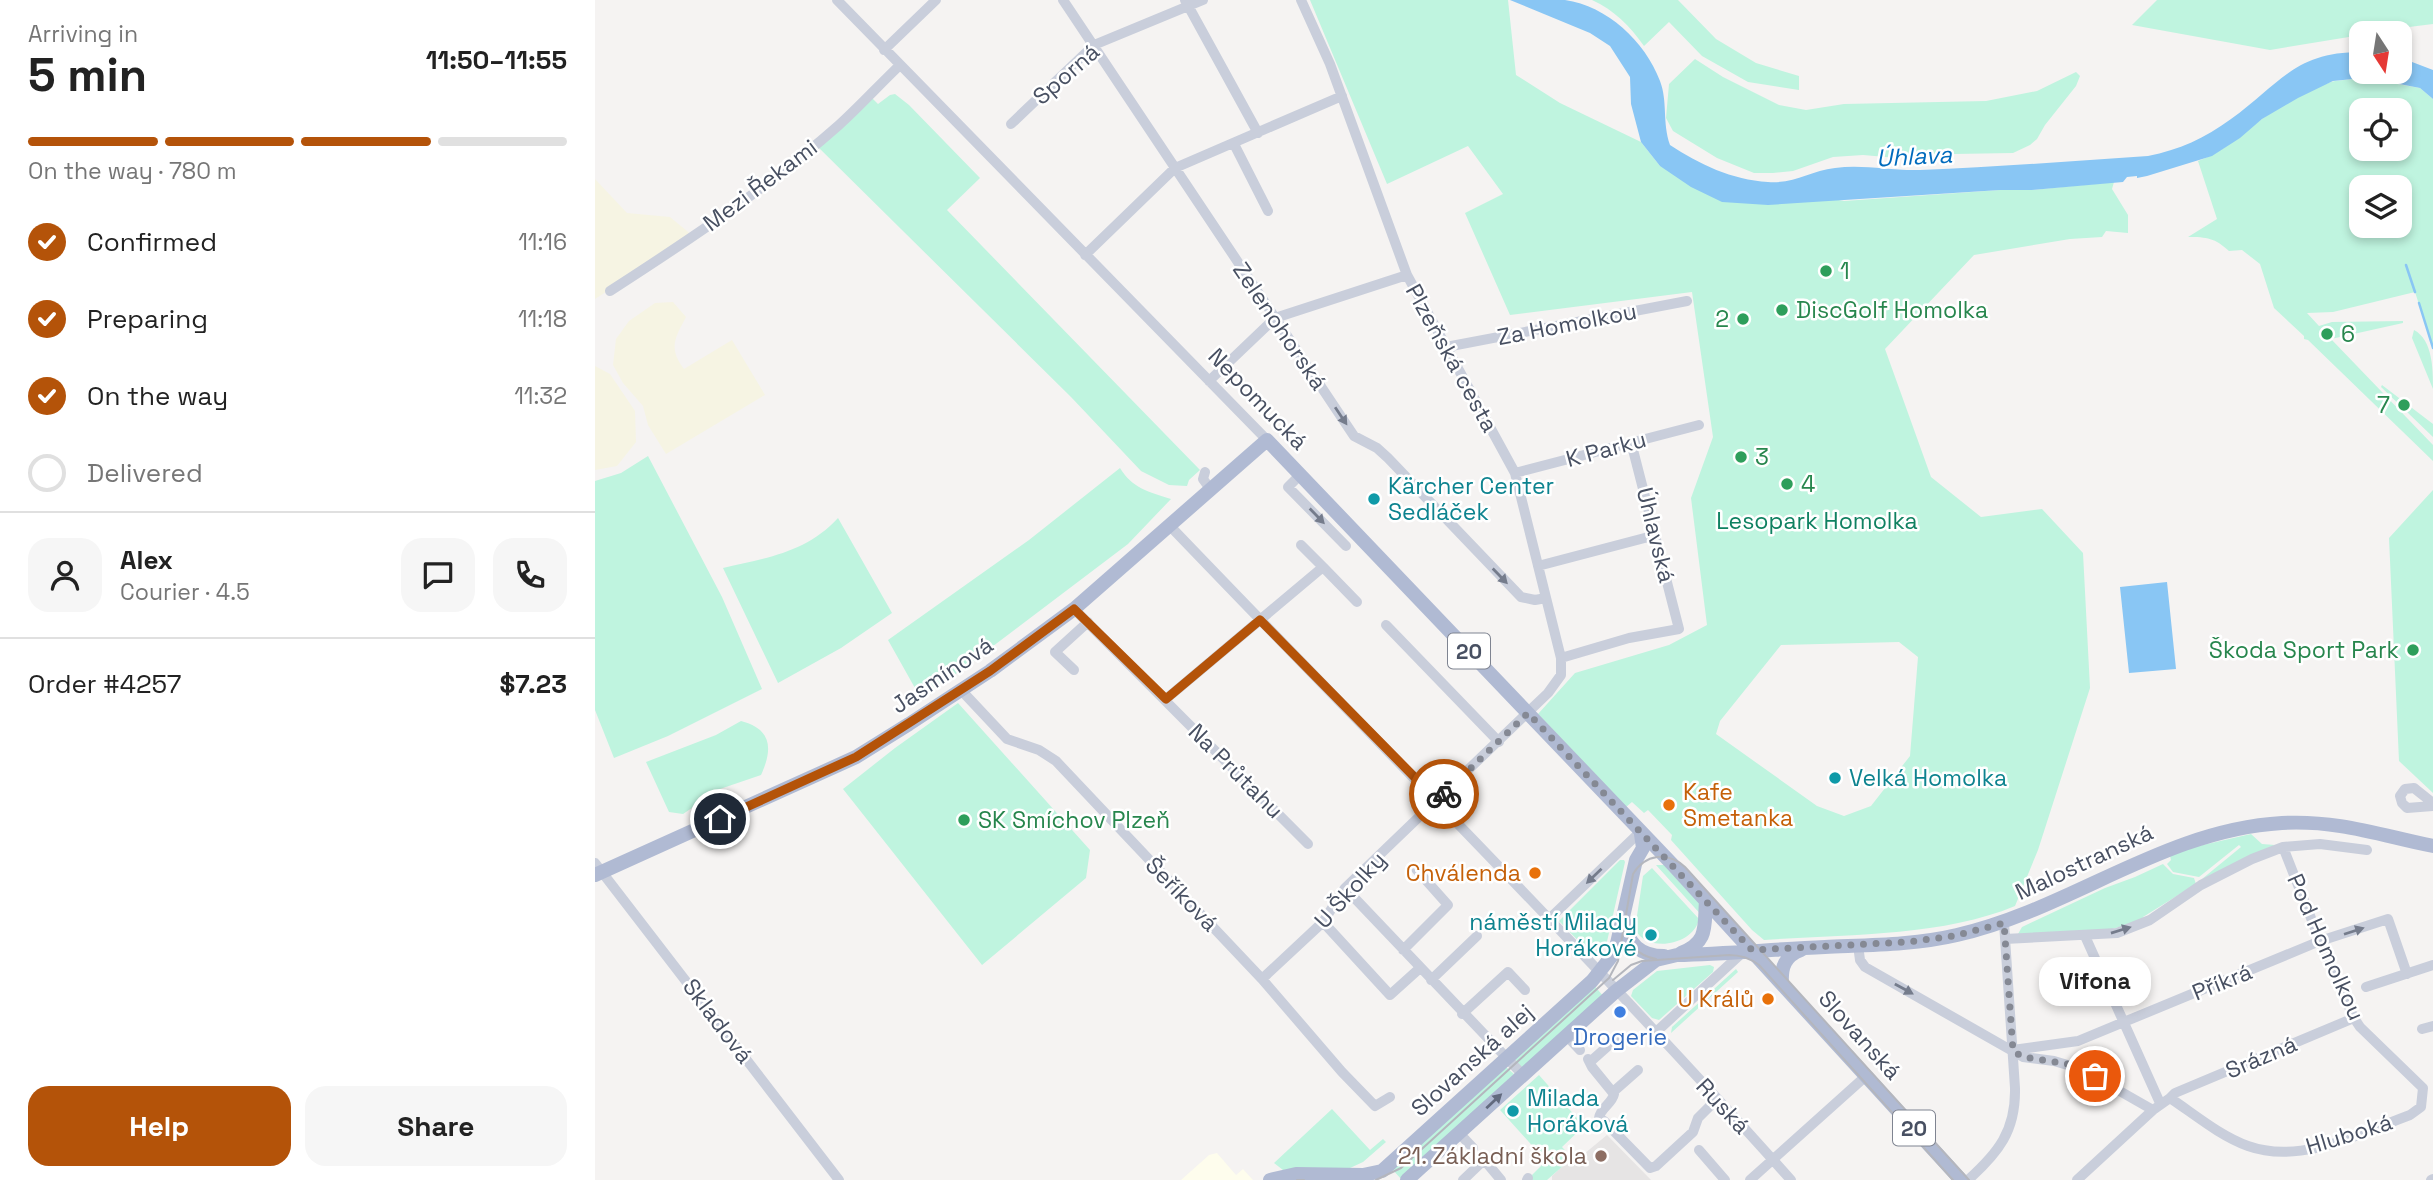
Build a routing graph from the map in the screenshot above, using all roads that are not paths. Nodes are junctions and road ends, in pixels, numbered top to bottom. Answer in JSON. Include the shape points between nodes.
{"nodes":[{"id":1,"x":837,"y":0,"type":"edge"},
{"id":2,"x":936,"y":0,"type":"edge"},
{"id":3,"x":1063,"y":0,"type":"edge"},
{"id":4,"x":1203,"y":0,"type":"edge"},
{"id":5,"x":1301,"y":0,"type":"edge"},
{"id":6,"x":1186,"y":3,"type":"edge"},
{"id":7,"x":1094,"y":45,"type":"junction"},
{"id":8,"x":884,"y":50,"type":"junction"},
{"id":9,"x":900,"y":65,"type":"junction"},
{"id":10,"x":1342,"y":96,"type":"junction"},
{"id":11,"x":1011,"y":124,"type":"dead end"},
{"id":12,"x":1258,"y":133,"type":"junction"},
{"id":13,"x":1234,"y":144,"type":"junction"},
{"id":14,"x":1175,"y":169,"type":"junction"},
{"id":15,"x":1268,"y":211,"type":"dead end"},
{"id":16,"x":1085,"y":255,"type":"junction"},
{"id":17,"x":1407,"y":275,"type":"junction"},
{"id":18,"x":610,"y":290,"type":"dead end"},
{"id":19,"x":1688,"y":301,"type":"dead end"},
{"id":20,"x":1275,"y":318,"type":"junction"},
{"id":21,"x":1446,"y":347,"type":"junction"},
{"id":22,"x":1209,"y":381,"type":"junction"},
{"id":23,"x":1699,"y":425,"type":"dead end"},
{"id":24,"x":1267,"y":440,"type":"junction"},
{"id":25,"x":1631,"y":442,"type":"junction"},
{"id":26,"x":1205,"y":472,"type":"dead end"},
{"id":27,"x":1515,"y":473,"type":"junction"},
{"id":28,"x":1300,"y":475,"type":"junction"},
{"id":29,"x":1211,"y":490,"type":"junction"},
{"id":30,"x":1170,"y":526,"type":"junction"},
{"id":31,"x":1656,"y":535,"type":"junction"},
{"id":32,"x":1301,"y":545,"type":"dead end"},
{"id":33,"x":1346,"y":546,"type":"dead end"},
{"id":34,"x":1538,"y":566,"type":"junction"},
{"id":35,"x":1323,"y":567,"type":"junction"},
{"id":36,"x":1546,"y":598,"type":"junction"},
{"id":37,"x":1356,"y":602,"type":"dead end"},
{"id":38,"x":1074,"y":609,"type":"junction"},
{"id":39,"x":1260,"y":620,"type":"junction"},
{"id":40,"x":1088,"y":622,"type":"junction"},
{"id":41,"x":1386,"y":625,"type":"dead end"},
{"id":42,"x":1561,"y":658,"type":"junction"},
{"id":43,"x":1074,"y":670,"type":"dead end"},
{"id":44,"x":961,"y":690,"type":"junction"},
{"id":45,"x":1166,"y":699,"type":"junction"},
{"id":46,"x":1528,"y":713,"type":"junction"},
{"id":47,"x":1499,"y":742,"type":"junction"},
{"id":48,"x":1438,"y":801,"type":"junction"},
{"id":49,"x":2433,"y":805,"type":"edge"},
{"id":50,"x":1641,"y":833,"type":"junction"},
{"id":51,"x":1308,"y":844,"type":"dead end"},
{"id":52,"x":2433,"y":846,"type":"edge"},
{"id":53,"x":2283,"y":847,"type":"junction"},
{"id":54,"x":1658,"y":850,"type":"junction"},
{"id":55,"x":2367,"y":850,"type":"dead end"},
{"id":56,"x":1639,"y":855,"type":"junction"},
{"id":57,"x":1416,"y":869,"type":"dead end"},
{"id":58,"x":598,"y":870,"type":"edge"},
{"id":59,"x":1345,"y":888,"type":"junction"},
{"id":60,"x":1706,"y":901,"type":"junction"},
{"id":61,"x":1624,"y":912,"type":"junction"},
{"id":62,"x":1548,"y":920,"type":"junction"},
{"id":63,"x":1323,"y":922,"type":"junction"},
{"id":64,"x":2004,"y":923,"type":"junction"},
{"id":65,"x":1477,"y":936,"type":"dead end"},
{"id":66,"x":2085,"y":936,"type":"junction"},
{"id":67,"x":2005,"y":939,"type":"junction"},
{"id":68,"x":2320,"y":942,"type":"junction"},
{"id":69,"x":1858,"y":946,"type":"junction"},
{"id":70,"x":1809,"y":948,"type":"junction"},
{"id":71,"x":1403,"y":950,"type":"junction"},
{"id":72,"x":1749,"y":950,"type":"junction"},
{"id":73,"x":1673,"y":955,"type":"junction"},
{"id":74,"x":2433,"y":965,"type":"edge"},
{"id":75,"x":1420,"y":968,"type":"junction"},
{"id":76,"x":1598,"y":972,"type":"junction"},
{"id":77,"x":2407,"y":974,"type":"junction"},
{"id":78,"x":1262,"y":979,"type":"junction"},
{"id":79,"x":1431,"y":980,"type":"junction"},
{"id":80,"x":1782,"y":983,"type":"junction"},
{"id":81,"x":2366,"y":986,"type":"dead end"},
{"id":82,"x":1525,"y":990,"type":"dead end"},
{"id":83,"x":1616,"y":991,"type":"junction"},
{"id":84,"x":1462,"y":1014,"type":"junction"},
{"id":85,"x":2354,"y":1018,"type":"junction"},
{"id":86,"x":2124,"y":1022,"type":"junction"},
{"id":87,"x":1655,"y":1033,"type":"junction"},
{"id":88,"x":1566,"y":1035,"type":"junction"},
{"id":89,"x":1618,"y":1037,"type":"dead end"},
{"id":90,"x":2013,"y":1051,"type":"junction"},
{"id":91,"x":1586,"y":1057,"type":"junction"},
{"id":92,"x":1506,"y":1059,"type":"junction"},
{"id":93,"x":1638,"y":1070,"type":"dead end"},
{"id":94,"x":1523,"y":1075,"type":"junction"},
{"id":95,"x":1866,"y":1076,"type":"junction"},
{"id":96,"x":1613,"y":1092,"type":"junction"},
{"id":97,"x":1390,"y":1097,"type":"dead end"},
{"id":98,"x":1717,"y":1099,"type":"junction"},
{"id":99,"x":2161,"y":1103,"type":"junction"},
{"id":100,"x":2421,"y":1107,"type":"joint"},
{"id":101,"x":1459,"y":1133,"type":"junction"},
{"id":102,"x":1699,"y":1150,"type":"dead end"},
{"id":103,"x":1479,"y":1155,"type":"junction"},
{"id":104,"x":1772,"y":1159,"type":"junction"},
{"id":105,"x":1372,"y":1177,"type":"edge"},
{"id":106,"x":839,"y":1180,"type":"edge"},
{"id":107,"x":1270,"y":1180,"type":"edge"},
{"id":108,"x":1406,"y":1180,"type":"edge"},
{"id":109,"x":1463,"y":1180,"type":"edge"},
{"id":110,"x":1501,"y":1180,"type":"edge"},
{"id":111,"x":1725,"y":1180,"type":"edge"},
{"id":112,"x":1750,"y":1180,"type":"edge"},
{"id":113,"x":1791,"y":1180,"type":"edge"},
{"id":114,"x":1961,"y":1180,"type":"edge"},
{"id":115,"x":1968,"y":1180,"type":"edge"},
{"id":116,"x":2077,"y":1180,"type":"edge"}],
"edges":[{"from":1,"to":8,"type":"street","name":"Nepomucká"},
{"from":2,"to":8,"type":"street"},
{"from":3,"to":7,"type":"street","name":"Zelenohorská"},
{"from":4,"to":6,"type":"street","name":"Sporná"},
{"from":5,"to":10,"type":"street","name":"Plzeňská cesta"},
{"from":6,"to":7,"type":"street","name":"Sporná"},
{"from":6,"to":12,"type":"street"},
{"from":7,"to":11,"type":"street","name":"Sporná"},
{"from":7,"to":14,"type":"street","name":"Zelenohorská"},
{"from":8,"to":9,"type":"street","name":"Nepomucká"},
{"from":9,"to":16,"type":"street","name":"Nepomucká"},
{"from":9,"to":18,"type":"street","name":"Mezi Řekami","via":[[838,125],[773,178]]},
{"from":10,"to":12,"type":"street"},
{"from":10,"to":17,"type":"street","name":"Plzeňská cesta"},
{"from":12,"to":13,"type":"street"},
{"from":13,"to":14,"type":"street"},
{"from":13,"to":15,"type":"street"},
{"from":14,"to":16,"type":"street"},
{"from":14,"to":20,"type":"street","name":"Zelenohorská"},
{"from":16,"to":22,"type":"street","name":"Nepomucká"},
{"from":17,"to":20,"type":"street"},
{"from":17,"to":21,"type":"street","name":"Plzeňská cesta"},
{"from":19,"to":21,"type":"street","name":"Za Homolkou"},
{"from":20,"to":22,"type":"street"},
{"from":20,"to":36,"type":"street","name":"Zelenohorská","one_way":true,"via":[[1355,436],[1388,458],[1521,597]]},
{"from":21,"to":27,"type":"street","name":"Plzeňská cesta"},
{"from":22,"to":24,"type":"street","name":"Nepomucká"},
{"from":23,"to":25,"type":"street","name":"K Parku"},
{"from":24,"to":28,"type":"main road","name":"Nepomucká","number":"20"},
{"from":24,"to":29,"type":"main road","name":"Jasmínová"},
{"from":25,"to":27,"type":"street","name":"K Parku"},
{"from":25,"to":31,"type":"street","name":"Úhlavská"},
{"from":26,"to":29,"type":"street","via":[[1203,480]]},
{"from":27,"to":34,"type":"street","name":"Plzeňská cesta"},
{"from":28,"to":33,"type":"street","one_way":true,"via":[[1288,486]]},
{"from":28,"to":46,"type":"main road","name":"Nepomucká","number":"20"},
{"from":29,"to":30,"type":"main road","name":"Jasmínová"},
{"from":30,"to":38,"type":"main road","name":"Jasmínová"},
{"from":30,"to":39,"type":"street"},
{"from":31,"to":34,"type":"street"},
{"from":31,"to":42,"type":"street","name":"Úhlavská","via":[[1679,629]]},
{"from":32,"to":35,"type":"street"},
{"from":34,"to":36,"type":"street","name":"Plzeňská cesta"},
{"from":35,"to":37,"type":"street"},
{"from":35,"to":39,"type":"street"},
{"from":36,"to":42,"type":"street","name":"Plzeňská cesta"},
{"from":38,"to":40,"type":"street","name":"Na Průtahu"},
{"from":38,"to":44,"type":"main road","name":"Jasmínová"},
{"from":39,"to":45,"type":"street"},
{"from":39,"to":48,"type":"street"},
{"from":40,"to":43,"type":"street","via":[[1055,652]]},
{"from":40,"to":45,"type":"street","name":"Na Průtahu"},
{"from":41,"to":47,"type":"street"},
{"from":42,"to":46,"type":"street","via":[[1561,675]]},
{"from":44,"to":58,"type":"main road","name":"Jasmínová","via":[[856,757]]},
{"from":44,"to":78,"type":"street","name":"Šeříková","via":[[1007,739],[1056,761]]},
{"from":45,"to":51,"type":"street","name":"Na Průtahu"},
{"from":46,"to":47,"type":"street","name":"U Školky"},
{"from":46,"to":50,"type":"main road","name":"Nepomucká","number":"20"},
{"from":47,"to":48,"type":"street","name":"U Školky"},
{"from":48,"to":59,"type":"street","name":"U Školky"},
{"from":48,"to":62,"type":"street"},
{"from":49,"to":49,"type":"street","via":[[2411,808],[2402,803],[2402,792],[2409,787],[2418,790]]},
{"from":50,"to":54,"type":"main road","number":"20"},
{"from":50,"to":56,"type":"main road"},
{"from":50,"to":62,"type":"street","one_way":true},
{"from":52,"to":64,"type":"main road","name":"Malostranská","via":[[2339,825],[2251,826],[2162,851]]},
{"from":53,"to":55,"type":"street","name":"Malostranská","via":[[2320,844]]},
{"from":66,"to":53,"type":"street","name":"Malostranská","one_way":true,"via":[[2117,933],[2150,920],[2201,884]]},
{"from":53,"to":68,"type":"street","name":"Pod Homolkou"},
{"from":54,"to":56,"type":"main road"},
{"from":54,"to":60,"type":"main road","number":"20"},
{"from":56,"to":61,"type":"main road"},
{"from":57,"to":71,"type":"street","via":[[1448,905]]},
{"from":58,"to":106,"type":"street","name":"Skladová"},
{"from":59,"to":63,"type":"street","name":"U Školky"},
{"from":59,"to":71,"type":"street"},
{"from":60,"to":72,"type":"main road","number":"20"},
{"from":60,"to":73,"type":"main road","via":[[1698,943]]},
{"from":61,"to":73,"type":"main road","via":[[1627,932],[1637,948],[1649,955]]},
{"from":61,"to":76,"type":"main road","via":[[1613,956]]},
{"from":62,"to":76,"type":"street"},
{"from":63,"to":75,"type":"street","via":[[1390,995]]},
{"from":63,"to":78,"type":"street","name":"U Školky"},
{"from":64,"to":67,"type":"street"},
{"from":64,"to":69,"type":"main road","name":"Malostranská","via":[[1954,936]]},
{"from":65,"to":79,"type":"street"},
{"from":66,"to":67,"type":"street","name":"Malostranská"},
{"from":66,"to":86,"type":"street"},
{"from":67,"to":90,"type":"street"},
{"from":68,"to":77,"type":"street","name":"Příkrá","one_way":true,"via":[[2388,919]]},
{"from":68,"to":85,"type":"street","name":"Pod Homolkou"},
{"from":68,"to":86,"type":"street","name":"Příkrá"},
{"from":69,"to":70,"type":"main road","name":"Malostranská"},
{"from":69,"to":90,"type":"street","name":"Hluboká","one_way":true,"via":[[1865,967]]},
{"from":70,"to":72,"type":"main road","name":"Malostranská"},
{"from":70,"to":80,"type":"main road","via":[[1786,959]]},
{"from":71,"to":75,"type":"street"},
{"from":72,"to":73,"type":"main road"},
{"from":72,"to":80,"type":"main road","number":"20"},
{"from":72,"to":87,"type":"street"},
{"from":73,"to":83,"type":"main road","via":[[1649,964]]},
{"from":74,"to":77,"type":"street"},
{"from":75,"to":79,"type":"street"},
{"from":76,"to":83,"type":"street"},
{"from":76,"to":92,"type":"main road","name":"Slovanská alej"},
{"from":77,"to":81,"type":"street"},
{"from":78,"to":97,"type":"street","name":"Šeříková","via":[[1375,1107]]},
{"from":79,"to":84,"type":"street"},
{"from":80,"to":95,"type":"main road","name":"Slovanská","number":"20"},
{"from":82,"to":84,"type":"street","via":[[1508,972]]},
{"from":83,"to":87,"type":"street"},
{"from":83,"to":88,"type":"main road","name":"Slovanská alej"},
{"from":84,"to":92,"type":"street"},
{"from":85,"to":99,"type":"street","name":"Srázná","via":[[2175,1093]]},
{"from":85,"to":100,"type":"street","name":"Pod Homolkou","via":[[2423,1088]]},
{"from":86,"to":90,"type":"street","via":[[2078,1041]]},
{"from":86,"to":99,"type":"street"},
{"from":87,"to":98,"type":"street","name":"Ruská"},
{"from":88,"to":91,"type":"street"},
{"from":88,"to":94,"type":"main road","name":"Slovanská alej"},
{"from":89,"to":91,"type":"street"},
{"from":90,"to":99,"type":"street","name":"Hluboká","via":[[2081,1069]]},
{"from":90,"to":115,"type":"street","via":[[2015,1097],[2008,1131],[1996,1152]]},
{"from":91,"to":96,"type":"street"},
{"from":92,"to":94,"type":"street"},
{"from":92,"to":105,"type":"main road","name":"Slovanská alej"},
{"from":93,"to":96,"type":"street"},
{"from":101,"to":94,"type":"main road","name":"Slovanská alej","one_way":true},
{"from":95,"to":104,"type":"street"},
{"from":95,"to":114,"type":"main road","name":"Slovanská","number":"20"},
{"from":96,"to":98,"type":"street","via":[[1613,1100],[1599,1118],[1650,1168],[1693,1132],[1697,1118]]},
{"from":98,"to":104,"type":"street","name":"Ruská"},
{"from":99,"to":100,"type":"street","name":"Hluboká","via":[[2231,1139],[2274,1152],[2319,1148]]},
{"from":99,"to":116,"type":"street","name":"Srázná"},
{"from":101,"to":103,"type":"street"},
{"from":101,"to":108,"type":"main road","name":"Slovanská alej"},
{"from":102,"to":111,"type":"street"},
{"from":103,"to":109,"type":"street"},
{"from":103,"to":110,"type":"street"},
{"from":104,"to":112,"type":"street"},
{"from":104,"to":113,"type":"street","name":"Ruská"},
{"from":105,"to":107,"type":"main road","name":"Slovanská alej","via":[[1296,1174]]}]}
